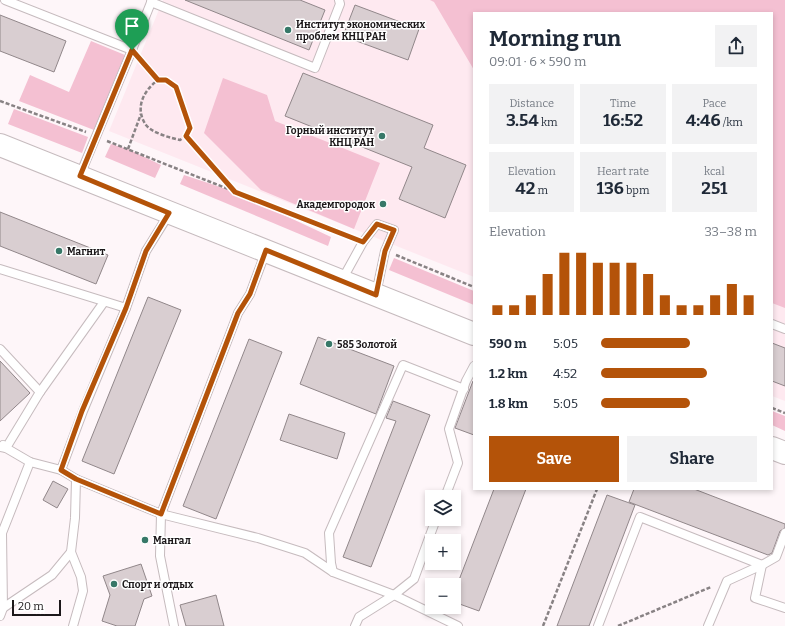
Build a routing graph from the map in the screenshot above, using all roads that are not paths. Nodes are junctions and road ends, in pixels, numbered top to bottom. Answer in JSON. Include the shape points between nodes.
{"nodes":[{"id":1,"x":5,"y":0,"type":"edge"},
{"id":2,"x":339,"y":0,"type":"edge"},
{"id":3,"x":152,"y":1,"type":"edge"},
{"id":4,"x":132,"y":50,"type":"junction"},
{"id":5,"x":0,"y":145,"type":"edge"},
{"id":6,"x":80,"y":176,"type":"junction"},
{"id":7,"x":169,"y":213,"type":"junction"},
{"id":8,"x":266,"y":250,"type":"junction"},
{"id":9,"x":0,"y":269,"type":"edge"},
{"id":10,"x":341,"y":281,"type":"junction"},
{"id":11,"x":376,"y":295,"type":"junction"},
{"id":12,"x":104,"y":302,"type":"junction"},
{"id":13,"x":126,"y":308,"type":"junction"},
{"id":14,"x":773,"y":324,"type":"edge"},
{"id":15,"x":785,"y":329,"type":"edge"},
{"id":16,"x":473,"y":334,"type":"edge"},
{"id":17,"x":0,"y":349,"type":"edge"},
{"id":18,"x":473,"y":368,"type":"edge"},
{"id":19,"x":464,"y":389,"type":"junction"},
{"id":20,"x":40,"y":392,"type":"junction"},
{"id":21,"x":0,"y":442,"type":"edge"},
{"id":22,"x":3,"y":447,"type":"edge"},
{"id":23,"x":773,"y":448,"type":"edge"},
{"id":24,"x":785,"y":453,"type":"edge"},
{"id":25,"x":30,"y":462,"type":"junction"},
{"id":26,"x":61,"y":470,"type":"junction"},
{"id":27,"x":76,"y":479,"type":"junction"},
{"id":28,"x":448,"y":490,"type":"edge"},
{"id":29,"x":161,"y":514,"type":"junction"},
{"id":30,"x":433,"y":526,"type":"edge"},
{"id":31,"x":785,"y":533,"type":"edge"},
{"id":32,"x":71,"y":552,"type":"junction"},
{"id":33,"x":762,"y":565,"type":"junction"},
{"id":34,"x":333,"y":572,"type":"junction"},
{"id":35,"x":394,"y":595,"type":"junction"},
{"id":36,"x":3,"y":608,"type":"junction"},
{"id":37,"x":785,"y":608,"type":"edge"},
{"id":38,"x":0,"y":616,"type":"edge"},
{"id":39,"x":73,"y":626,"type":"edge"},
{"id":40,"x":174,"y":626,"type":"edge"},
{"id":41,"x":355,"y":626,"type":"edge"},
{"id":42,"x":458,"y":626,"type":"edge"},
{"id":43,"x":598,"y":626,"type":"edge"},
{"id":44,"x":708,"y":626,"type":"edge"}],
"edges":[{"from":1,"to":4,"type":"lane"},
{"from":2,"to":3,"type":"lane","via":[[340,4],[315,68]]},
{"from":3,"to":4,"type":"lane"},
{"from":4,"to":6,"type":"lane"},
{"from":5,"to":6,"type":"street"},
{"from":6,"to":7,"type":"street"},
{"from":7,"to":8,"type":"street"},
{"from":7,"to":13,"type":"lane","via":[[146,251]]},
{"from":8,"to":10,"type":"street"},
{"from":8,"to":29,"type":"lane","via":[[250,294],[238,313]]},
{"from":9,"to":12,"type":"lane"},
{"from":10,"to":11,"type":"street"},
{"from":10,"to":11,"type":"lane","via":[[363,242],[377,224],[394,230],[385,251]]},
{"from":11,"to":16,"type":"street"},
{"from":12,"to":13,"type":"lane"},
{"from":12,"to":20,"type":"lane"},
{"from":13,"to":26,"type":"lane","via":[[82,411]]},
{"from":14,"to":15,"type":"lane"},
{"from":17,"to":20,"type":"lane"},
{"from":18,"to":19,"type":"lane"},
{"from":19,"to":28,"type":"lane","via":[[449,429],[458,463]]},
{"from":19,"to":34,"type":"lane","via":[[403,365],[329,533]]},
{"from":20,"to":22,"type":"lane"},
{"from":21,"to":22,"type":"lane"},
{"from":22,"to":25,"type":"lane"},
{"from":23,"to":24,"type":"street"},
{"from":25,"to":26,"type":"lane"},
{"from":25,"to":36,"type":"lane","via":[[2,533]]},
{"from":26,"to":27,"type":"lane"},
{"from":27,"to":29,"type":"lane"},
{"from":27,"to":32,"type":"lane"},
{"from":29,"to":34,"type":"lane","via":[[258,538],[305,553]]},
{"from":29,"to":40,"type":"lane","via":[[160,556]]},
{"from":30,"to":35,"type":"lane","via":[[414,579]]},
{"from":31,"to":33,"type":"lane","via":[[776,557]]},
{"from":32,"to":36,"type":"lane","via":[[52,575]]},
{"from":32,"to":39,"type":"lane","via":[[81,577],[83,591]]},
{"from":33,"to":37,"type":"lane","via":[[755,598]]},
{"from":33,"to":43,"type":"lane","via":[[640,516]]},
{"from":33,"to":44,"type":"lane","via":[[726,581]]},
{"from":34,"to":35,"type":"lane"},
{"from":35,"to":41,"type":"lane","via":[[359,617]]},
{"from":35,"to":42,"type":"lane"},
{"from":36,"to":38,"type":"lane"}]}
